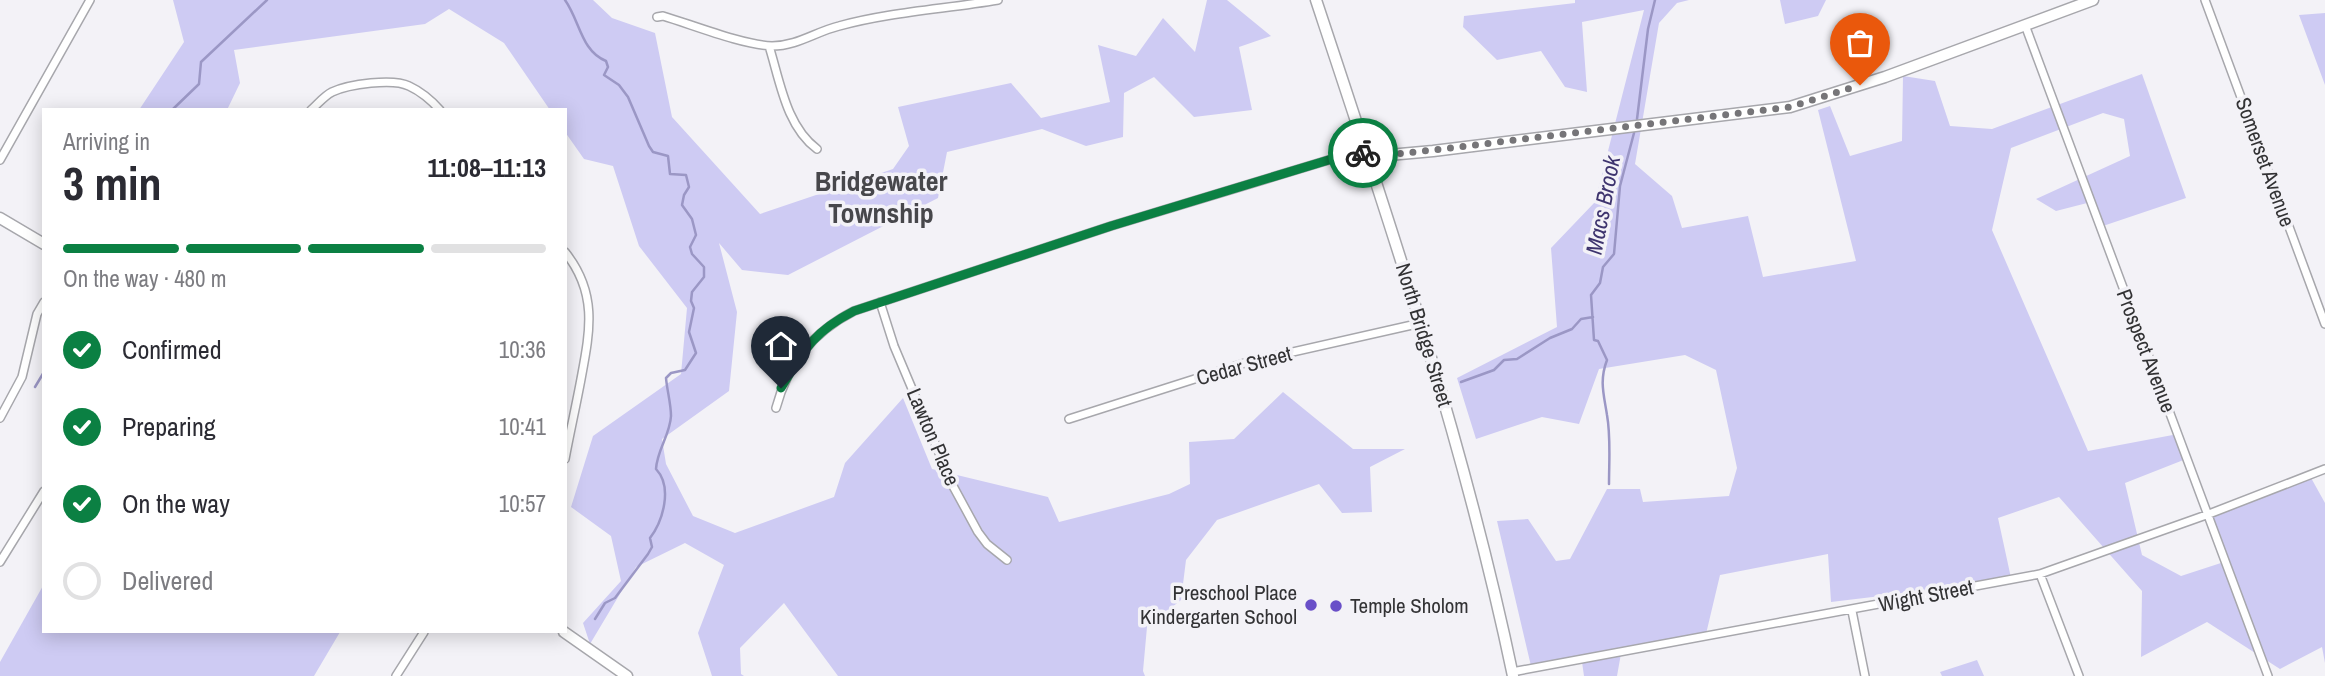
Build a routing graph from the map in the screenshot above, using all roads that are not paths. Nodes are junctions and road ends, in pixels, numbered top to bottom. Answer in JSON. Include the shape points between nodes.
{"nodes":[{"id":1,"x":90,"y":0,"type":"edge"},
{"id":2,"x":998,"y":0,"type":"edge"},
{"id":3,"x":1316,"y":0,"type":"edge"},
{"id":4,"x":2093,"y":0,"type":"edge"},
{"id":5,"x":2205,"y":0,"type":"edge"},
{"id":6,"x":657,"y":17,"type":"dead end"},
{"id":7,"x":2025,"y":25,"type":"junction"},
{"id":8,"x":769,"y":46,"type":"junction"},
{"id":9,"x":313,"y":108,"type":"edge"},
{"id":10,"x":438,"y":108,"type":"edge"},
{"id":11,"x":817,"y":149,"type":"dead end"},
{"id":12,"x":1367,"y":154,"type":"junction"},
{"id":13,"x":0,"y":160,"type":"edge"},
{"id":14,"x":0,"y":218,"type":"edge"},
{"id":15,"x":42,"y":243,"type":"edge"},
{"id":16,"x":567,"y":255,"type":"edge"},
{"id":17,"x":880,"y":302,"type":"junction"},
{"id":18,"x":42,"y":305,"type":"edge"},
{"id":19,"x":1421,"y":323,"type":"junction"},
{"id":20,"x":2325,"y":324,"type":"edge"},
{"id":21,"x":776,"y":408,"type":"dead end"},
{"id":22,"x":0,"y":418,"type":"edge"},
{"id":23,"x":1069,"y":419,"type":"dead end"},
{"id":24,"x":567,"y":449,"type":"edge"},
{"id":25,"x":2325,"y":469,"type":"edge"},
{"id":26,"x":42,"y":494,"type":"edge"},
{"id":27,"x":2209,"y":514,"type":"junction"},
{"id":28,"x":1007,"y":560,"type":"dead end"},
{"id":29,"x":0,"y":562,"type":"edge"},
{"id":30,"x":2040,"y":574,"type":"junction"},
{"id":31,"x":1852,"y":611,"type":"junction"},
{"id":32,"x":423,"y":633,"type":"edge"},
{"id":33,"x":565,"y":633,"type":"edge"},
{"id":34,"x":1512,"y":674,"type":"edge"},
{"id":35,"x":396,"y":676,"type":"edge"},
{"id":36,"x":627,"y":676,"type":"edge"},
{"id":37,"x":1864,"y":676,"type":"edge"},
{"id":38,"x":2079,"y":676,"type":"edge"},
{"id":39,"x":2268,"y":676,"type":"edge"}],
"edges":[{"from":1,"to":13,"type":"street"},
{"from":2,"to":8,"type":"street","via":[[864,20],[799,42]]},
{"from":3,"to":12,"type":"street","name":"North Bridge Street"},
{"from":4,"to":7,"type":"street"},
{"from":5,"to":20,"type":"street","name":"Somerset Avenue"},
{"from":6,"to":8,"type":"street"},
{"from":7,"to":12,"type":"street","via":[[1790,107]]},
{"from":7,"to":27,"type":"street","name":"Prospect Avenue"},
{"from":8,"to":11,"type":"street","via":[[792,114]]},
{"from":9,"to":10,"type":"street","via":[[341,89],[385,82],[408,85]]},
{"from":12,"to":17,"type":"street","via":[[1355,152],[1111,226]]},
{"from":12,"to":19,"type":"street","name":"North Bridge Street"},
{"from":14,"to":15,"type":"street"},
{"from":16,"to":24,"type":"street","via":[[583,279],[590,332]]},
{"from":17,"to":21,"type":"street","via":[[838,319],[816,335],[781,388]]},
{"from":17,"to":28,"type":"street","name":"Lawton Place","via":[[953,486],[978,532]]},
{"from":18,"to":22,"type":"street","via":[[22,377]]},
{"from":19,"to":23,"type":"street","name":"Cedar Street","via":[[1248,362]]},
{"from":19,"to":34,"type":"street","name":"North Bridge Street","via":[[1474,509]]},
{"from":25,"to":27,"type":"street","name":"Wight Street"},
{"from":26,"to":29,"type":"street"},
{"from":27,"to":30,"type":"street","name":"Wight Street"},
{"from":27,"to":39,"type":"street","name":"Prospect Avenue"},
{"from":30,"to":31,"type":"street","name":"Wight Street"},
{"from":30,"to":38,"type":"street"},
{"from":31,"to":34,"type":"street","name":"Wight Street","via":[[1773,622]]},
{"from":31,"to":37,"type":"street"},
{"from":32,"to":35,"type":"street"},
{"from":33,"to":36,"type":"street"}]}
